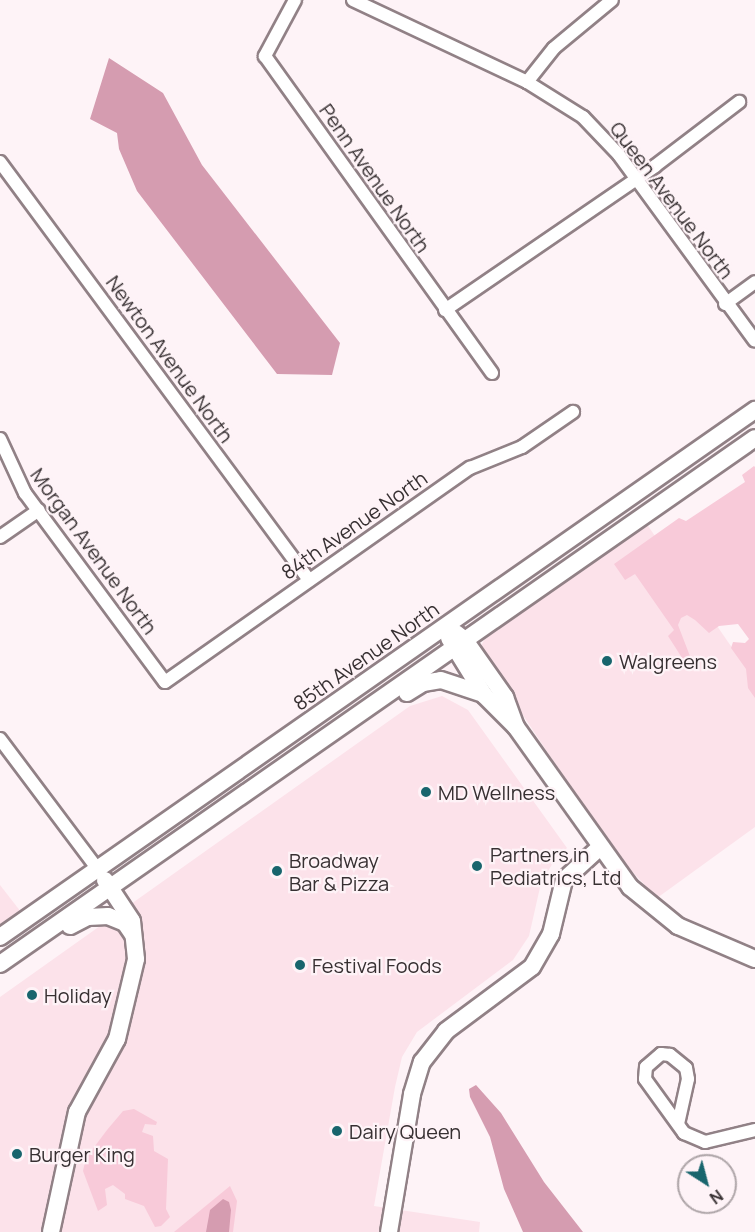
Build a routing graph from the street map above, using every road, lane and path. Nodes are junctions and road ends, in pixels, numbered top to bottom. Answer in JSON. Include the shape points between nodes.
{"nodes":[{"id":1,"x":296,"y":0,"type":"edge"},
{"id":2,"x":353,"y":0,"type":"edge"},
{"id":3,"x":612,"y":0,"type":"edge"},
{"id":4,"x":526,"y":82,"type":"junction"},
{"id":5,"x":739,"y":102,"type":"dead end"},
{"id":6,"x":0,"y":162,"type":"edge"},
{"id":7,"x":635,"y":178,"type":"junction"},
{"id":8,"x":755,"y":282,"type":"edge"},
{"id":9,"x":724,"y":304,"type":"junction"},
{"id":10,"x":445,"y":310,"type":"junction"},
{"id":11,"x":755,"y":342,"type":"edge"},
{"id":12,"x":492,"y":373,"type":"dead end"},
{"id":13,"x":755,"y":410,"type":"edge"},
{"id":14,"x":573,"y":412,"type":"dead end"},
{"id":15,"x":755,"y":438,"type":"edge"},
{"id":16,"x":0,"y":439,"type":"edge"},
{"id":17,"x":39,"y":510,"type":"junction"},
{"id":18,"x":0,"y":537,"type":"edge"},
{"id":19,"x":309,"y":580,"type":"junction"},
{"id":20,"x":446,"y":626,"type":"junction"},
{"id":21,"x":459,"y":644,"type":"junction"},
{"id":22,"x":165,"y":682,"type":"joint"},
{"id":23,"x":484,"y":695,"type":"junction"},
{"id":24,"x":516,"y":727,"type":"junction"},
{"id":25,"x":0,"y":739,"type":"edge"},
{"id":26,"x":264,"y":781,"type":"junction"},
{"id":27,"x":599,"y":848,"type":"junction"},
{"id":28,"x":97,"y":868,"type":"junction"},
{"id":29,"x":111,"y":887,"type":"junction"},
{"id":30,"x":0,"y":937,"type":"edge"},
{"id":31,"x":137,"y":944,"type":"junction"},
{"id":32,"x":755,"y":959,"type":"edge"},
{"id":33,"x":0,"y":964,"type":"edge"},
{"id":34,"x":0,"y":969,"type":"edge"},
{"id":35,"x":678,"y":1124,"type":"junction"},
{"id":36,"x":755,"y":1130,"type":"edge"},
{"id":37,"x":51,"y":1232,"type":"edge"},
{"id":38,"x":389,"y":1232,"type":"edge"}],
"edges":[{"from":1,"to":10,"type":"street","name":"Penn Avenue North","via":[[265,56]]},
{"from":2,"to":4,"type":"street","name":"Queen Avenue North"},
{"from":3,"to":4,"type":"street","via":[[554,48]]},
{"from":4,"to":7,"type":"street","name":"Queen Avenue North","via":[[583,117]]},
{"from":5,"to":7,"type":"street"},
{"from":6,"to":19,"type":"street","name":"Newton Avenue North"},
{"from":7,"to":9,"type":"street","name":"Queen Avenue North"},
{"from":7,"to":10,"type":"street"},
{"from":8,"to":9,"type":"street"},
{"from":9,"to":11,"type":"street","name":"Queen Avenue North"},
{"from":10,"to":12,"type":"street","name":"Penn Avenue North"},
{"from":13,"to":20,"type":"main road","name":"85th Avenue North"},
{"from":14,"to":19,"type":"street","name":"84th Avenue North","via":[[522,447],[470,468]]},
{"from":15,"to":21,"type":"main road"},
{"from":16,"to":17,"type":"street","name":"Morgan Avenue North","via":[[14,474]]},
{"from":17,"to":18,"type":"street"},
{"from":17,"to":22,"type":"street","name":"Morgan Avenue North"},
{"from":19,"to":22,"type":"street","name":"84th Avenue North"},
{"from":20,"to":21,"type":"main road"},
{"from":20,"to":28,"type":"main road","name":"85th Avenue North"},
{"from":21,"to":23,"type":"main road"},
{"from":21,"to":24,"type":"main road","via":[[505,697]]},
{"from":21,"to":26,"type":"main road"},
{"from":23,"to":24,"type":"main road"},
{"from":23,"to":26,"type":"main road","via":[[449,680],[423,683],[303,765]]},
{"from":24,"to":27,"type":"main road"},
{"from":25,"to":28,"type":"street"},
{"from":26,"to":29,"type":"main road"},
{"from":27,"to":32,"type":"main road","via":[[648,904],[703,940]]},
{"from":27,"to":38,"type":"main road","via":[[564,880],[551,934],[532,967],[446,1031],[422,1062],[412,1094]]},
{"from":28,"to":29,"type":"main road"},
{"from":28,"to":30,"type":"main road","name":"85th Avenue North"},
{"from":29,"to":31,"type":"main road","via":[[132,921]]},
{"from":29,"to":33,"type":"main road"},
{"from":31,"to":34,"type":"main road","via":[[125,923],[108,916],[88,917],[16,964]]},
{"from":31,"to":37,"type":"main road","via":[[122,1024],[110,1054],[85,1093],[73,1126]]},
{"from":35,"to":35,"type":"street","via":[[688,1079],[686,1068],[670,1055],[661,1054],[646,1067],[645,1078],[661,1106]]},
{"from":35,"to":36,"type":"street","via":[[693,1139],[705,1142]]}]}
